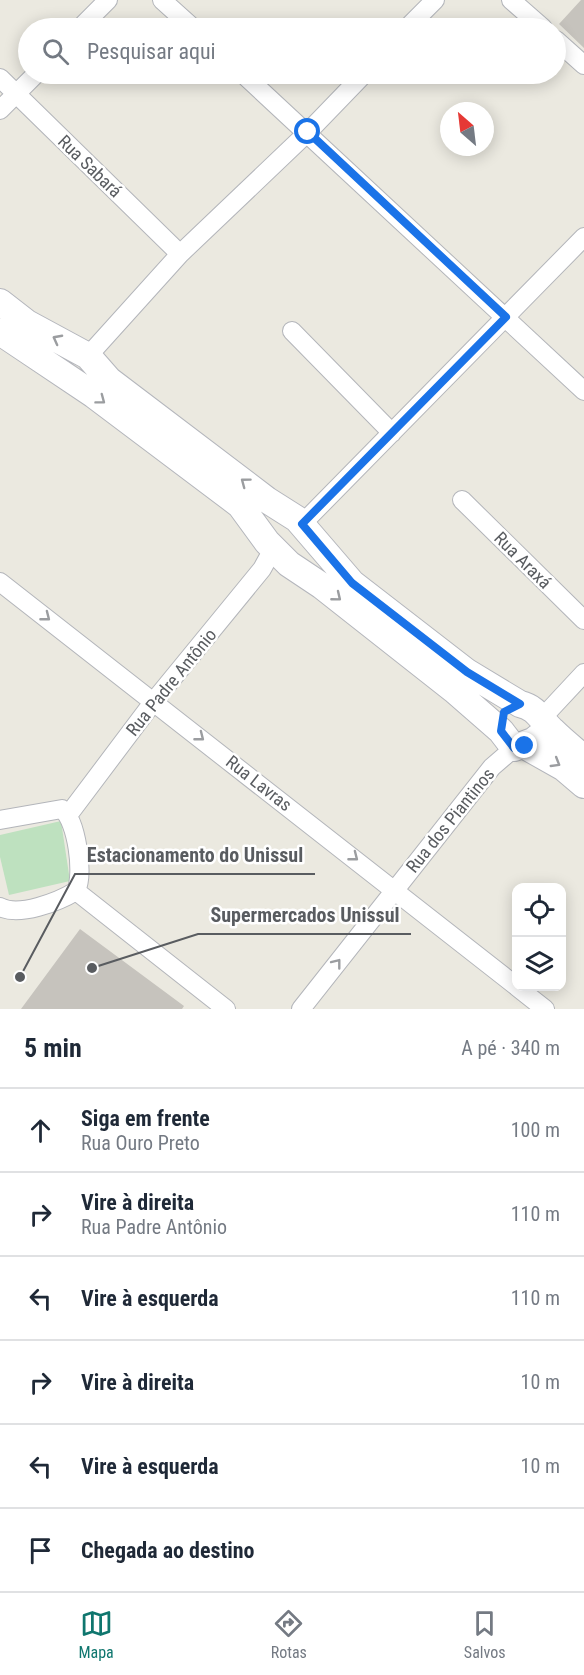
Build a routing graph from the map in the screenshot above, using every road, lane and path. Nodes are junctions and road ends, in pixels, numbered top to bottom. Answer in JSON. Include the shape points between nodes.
{"nodes":[{"id":1,"x":108,"y":0,"type":"edge"},
{"id":2,"x":162,"y":0,"type":"edge"},
{"id":3,"x":435,"y":0,"type":"edge"},
{"id":4,"x":511,"y":0,"type":"edge"},
{"id":5,"x":90,"y":18,"type":"edge"},
{"id":6,"x":182,"y":18,"type":"edge"},
{"id":7,"x":417,"y":18,"type":"edge"},
{"id":8,"x":532,"y":18,"type":"edge"},
{"id":9,"x":566,"y":49,"type":"edge"},
{"id":10,"x":584,"y":65,"type":"edge"},
{"id":11,"x":0,"y":78,"type":"edge"},
{"id":12,"x":25,"y":84,"type":"edge"},
{"id":13,"x":254,"y":84,"type":"edge"},
{"id":14,"x":354,"y":84,"type":"edge"},
{"id":15,"x":16,"y":93,"type":"junction"},
{"id":16,"x":0,"y":110,"type":"edge"},
{"id":17,"x":308,"y":132,"type":"junction"},
{"id":18,"x":584,"y":237,"type":"edge"},
{"id":19,"x":180,"y":254,"type":"junction"},
{"id":20,"x":0,"y":302,"type":"edge"},
{"id":21,"x":506,"y":317,"type":"junction"},
{"id":22,"x":292,"y":331,"type":"dead end"},
{"id":23,"x":0,"y":332,"type":"edge"},
{"id":24,"x":88,"y":356,"type":"junction"},
{"id":25,"x":584,"y":391,"type":"edge"},
{"id":26,"x":392,"y":433,"type":"junction"},
{"id":27,"x":462,"y":500,"type":"dead end"},
{"id":28,"x":302,"y":525,"type":"junction"},
{"id":29,"x":275,"y":550,"type":"junction"},
{"id":30,"x":0,"y":582,"type":"edge"},
{"id":31,"x":584,"y":620,"type":"edge"},
{"id":32,"x":584,"y":673,"type":"edge"},
{"id":33,"x":154,"y":701,"type":"junction"},
{"id":34,"x":520,"y":704,"type":"junction"},
{"id":35,"x":546,"y":722,"type":"junction"},
{"id":36,"x":513,"y":742,"type":"junction"},
{"id":37,"x":584,"y":758,"type":"edge"},
{"id":38,"x":584,"y":785,"type":"edge"},
{"id":39,"x":69,"y":814,"type":"junction"},
{"id":40,"x":0,"y":820,"type":"edge"},
{"id":41,"x":395,"y":889,"type":"junction"},
{"id":42,"x":76,"y":891,"type":"junction"},
{"id":43,"x":0,"y":906,"type":"edge"},
{"id":44,"x":512,"y":982,"type":"edge"},
{"id":45,"x":523,"y":991,"type":"edge"},
{"id":46,"x":226,"y":1009,"type":"edge"},
{"id":47,"x":301,"y":1009,"type":"edge"},
{"id":48,"x":545,"y":1009,"type":"edge"}],
"edges":[{"from":1,"to":5,"type":"street"},
{"from":2,"to":6,"type":"street"},
{"from":3,"to":7,"type":"street"},
{"from":4,"to":8,"type":"street"},
{"from":9,"to":10,"type":"street"},
{"from":11,"to":15,"type":"street","name":"Rua Sabará"},
{"from":12,"to":15,"type":"street"},
{"from":13,"to":17,"type":"street"},
{"from":14,"to":17,"type":"street"},
{"from":15,"to":16,"type":"street"},
{"from":15,"to":19,"type":"street","name":"Rua Sabará"},
{"from":17,"to":19,"type":"street"},
{"from":17,"to":21,"type":"street"},
{"from":18,"to":21,"type":"street"},
{"from":19,"to":24,"type":"street"},
{"from":24,"to":20,"type":"main road","one_way":true,"via":[[27,323]]},
{"from":21,"to":25,"type":"street"},
{"from":21,"to":26,"type":"street"},
{"from":22,"to":26,"type":"street"},
{"from":23,"to":29,"type":"main road","one_way":true,"via":[[94,395],[240,505]]},
{"from":28,"to":24,"type":"main road","one_way":true,"via":[[109,380]]},
{"from":26,"to":28,"type":"street"},
{"from":27,"to":31,"type":"street","name":"Rua Araxá"},
{"from":28,"to":29,"type":"main road","via":[[308,546]]},
{"from":28,"to":29,"type":"main road","via":[[274,523]]},
{"from":28,"to":34,"type":"main road","via":[[352,583],[467,672]]},
{"from":29,"to":33,"type":"street","name":"Rua Padre Antônio"},
{"from":29,"to":36,"type":"main road","one_way":true,"via":[[454,690]]},
{"from":30,"to":33,"type":"street","name":"Rua Lavras","one_way":true},
{"from":32,"to":35,"type":"street"},
{"from":33,"to":39,"type":"street","name":"Rua Padre Antônio"},
{"from":33,"to":41,"type":"street","name":"Rua Lavras","one_way":true},
{"from":34,"to":35,"type":"main road","via":[[530,706]]},
{"from":34,"to":36,"type":"main road","via":[[504,712]]},
{"from":35,"to":36,"type":"main road"},
{"from":35,"to":37,"type":"main road"},
{"from":36,"to":38,"type":"main road","one_way":true,"via":[[564,768]]},
{"from":36,"to":41,"type":"street","name":"Rua dos Piantinos"},
{"from":39,"to":40,"type":"street","via":[[56,809]]},
{"from":39,"to":42,"type":"street","via":[[75,830],[80,877]]},
{"from":41,"to":44,"type":"street","name":"Rua Lavras"},
{"from":47,"to":41,"type":"street","name":"Rua dos Piantinos","one_way":true},
{"from":42,"to":43,"type":"street","via":[[58,900],[14,911]]},
{"from":42,"to":46,"type":"street"},
{"from":45,"to":48,"type":"street","name":"Rua Lavras"}]}
